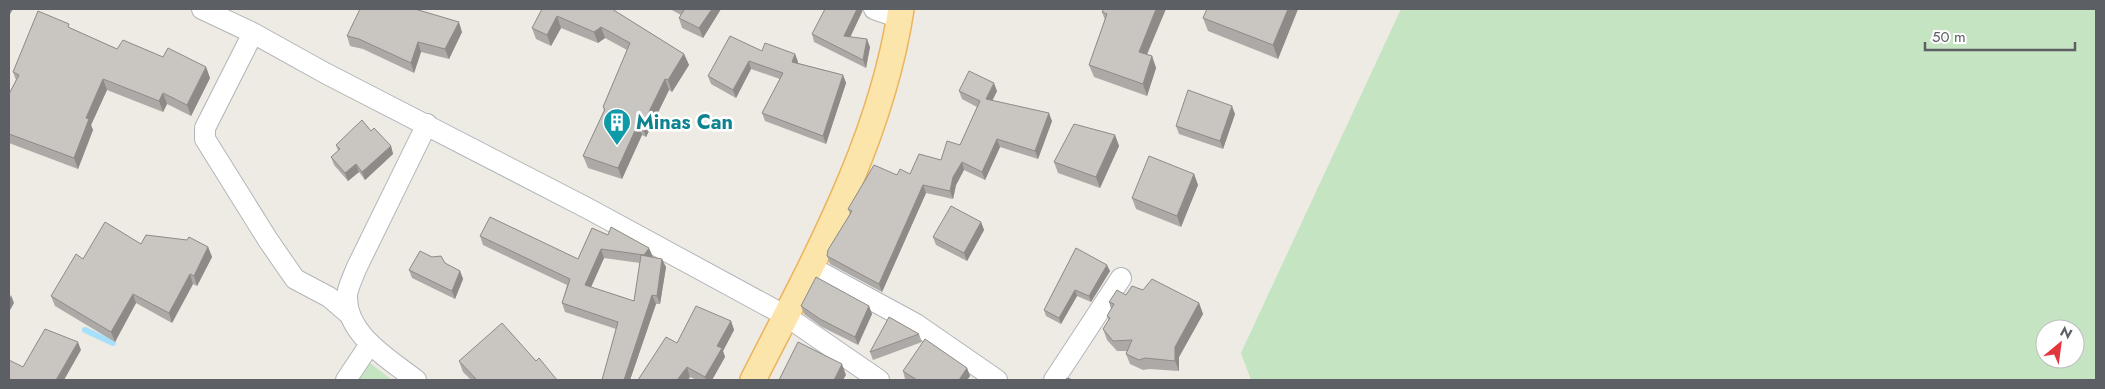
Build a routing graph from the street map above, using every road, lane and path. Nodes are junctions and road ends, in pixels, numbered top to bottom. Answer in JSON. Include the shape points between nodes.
{"nodes":[{"id":1,"x":202,"y":9,"type":"edge"},
{"id":2,"x":874,"y":9,"type":"edge"},
{"id":3,"x":900,"y":13,"type":"edge"},
{"id":4,"x":253,"y":33,"type":"junction"},
{"id":5,"x":427,"y":124,"type":"junction"},
{"id":6,"x":810,"y":266,"type":"junction"},
{"id":7,"x":1121,"y":278,"type":"dead end"},
{"id":8,"x":350,"y":315,"type":"junction"},
{"id":9,"x":786,"y":316,"type":"junction"},
{"id":10,"x":370,"y":344,"type":"junction"},
{"id":11,"x":346,"y":380,"type":"edge"},
{"id":12,"x":416,"y":380,"type":"edge"},
{"id":13,"x":753,"y":380,"type":"edge"},
{"id":14,"x":879,"y":380,"type":"edge"},
{"id":15,"x":997,"y":380,"type":"edge"},
{"id":16,"x":1054,"y":380,"type":"edge"}],
"edges":[{"from":1,"to":4,"type":"street"},
{"from":2,"to":3,"type":"street"},
{"from":3,"to":6,"type":"main road","via":[[880,104],[847,191]]},
{"from":4,"to":5,"type":"street"},
{"from":4,"to":8,"type":"street","via":[[205,128],[205,139],[295,279],[330,298]]},
{"from":5,"to":8,"type":"street","via":[[356,269],[347,294]]},
{"from":5,"to":9,"type":"street"},
{"from":6,"to":9,"type":"main road"},
{"from":6,"to":15,"type":"street","via":[[916,324]]},
{"from":7,"to":16,"type":"street"},
{"from":8,"to":10,"type":"street"},
{"from":9,"to":13,"type":"main road"},
{"from":9,"to":14,"type":"street"},
{"from":10,"to":11,"type":"street"},
{"from":10,"to":12,"type":"street"}]}
